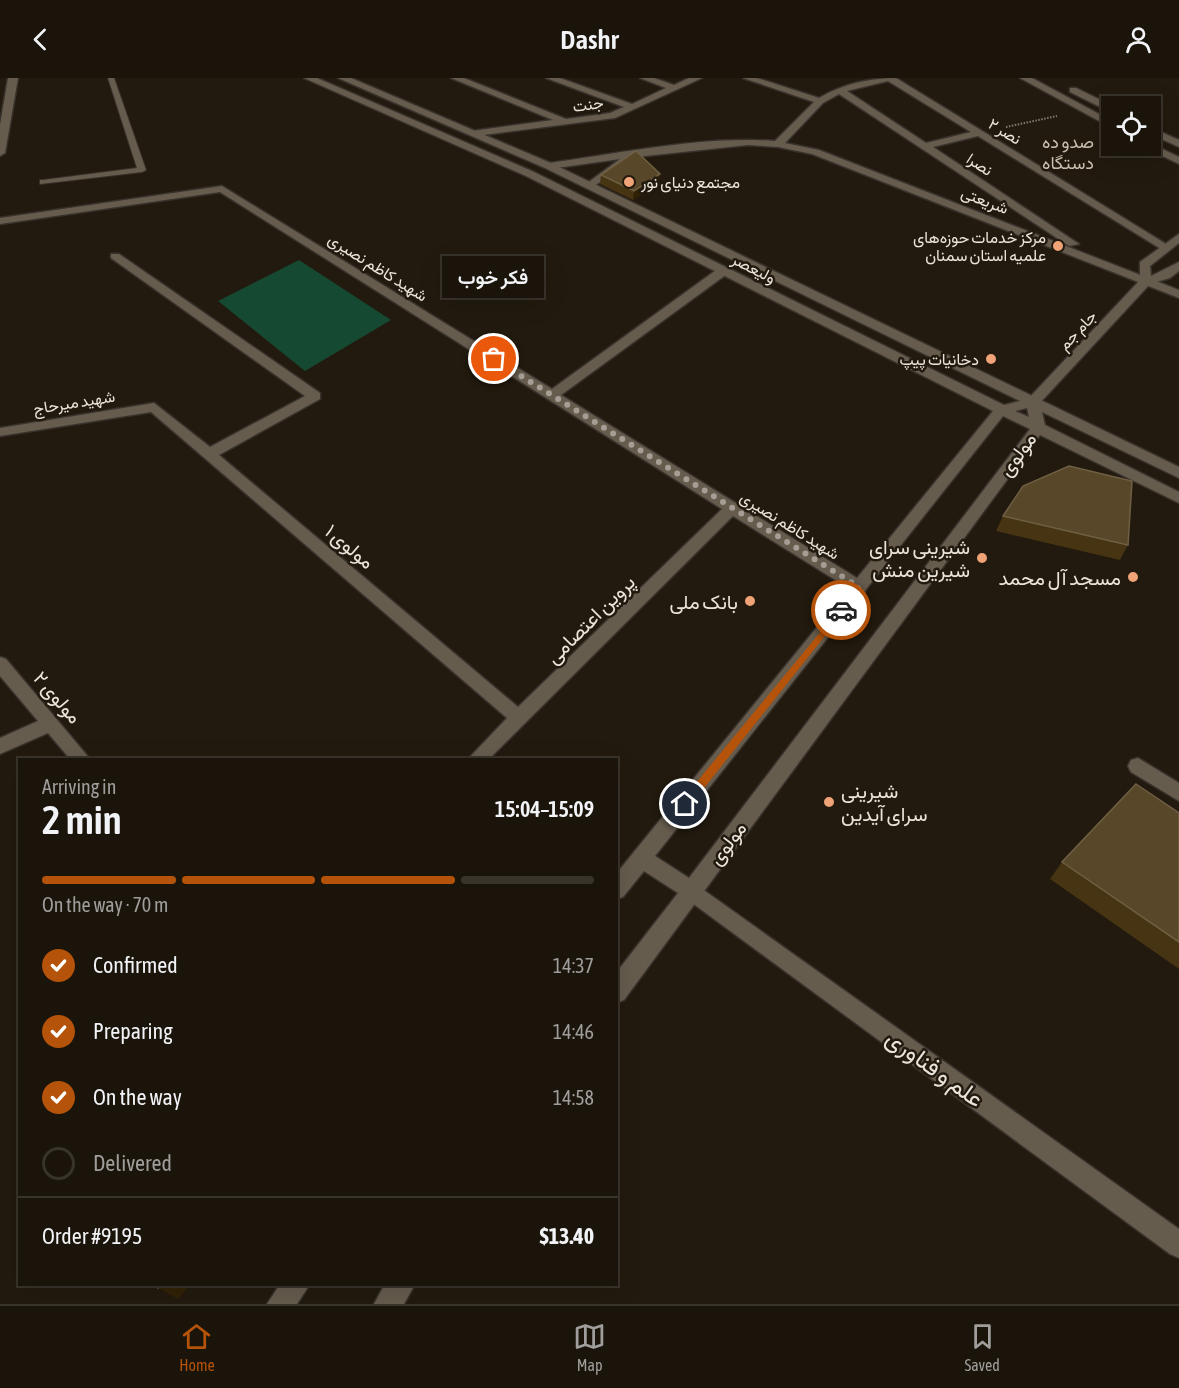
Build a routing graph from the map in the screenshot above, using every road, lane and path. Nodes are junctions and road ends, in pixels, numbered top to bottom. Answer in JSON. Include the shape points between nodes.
{"nodes":[{"id":1,"x":12,"y":78,"type":"edge"},
{"id":2,"x":111,"y":78,"type":"edge"},
{"id":3,"x":309,"y":78,"type":"edge"},
{"id":4,"x":343,"y":78,"type":"edge"},
{"id":5,"x":456,"y":78,"type":"edge"},
{"id":6,"x":551,"y":78,"type":"edge"},
{"id":7,"x":645,"y":78,"type":"edge"},
{"id":8,"x":697,"y":78,"type":"edge"},
{"id":9,"x":748,"y":78,"type":"edge"},
{"id":10,"x":888,"y":78,"type":"edge"},
{"id":11,"x":1025,"y":78,"type":"edge"},
{"id":12,"x":1059,"y":83,"type":"dead end"},
{"id":13,"x":674,"y":88,"type":"junction"},
{"id":14,"x":839,"y":90,"type":"junction"},
{"id":15,"x":820,"y":101,"type":"junction"},
{"id":16,"x":1101,"y":104,"type":"edge"},
{"id":17,"x":632,"y":107,"type":"junction"},
{"id":18,"x":1085,"y":111,"type":"junction"},
{"id":19,"x":1101,"y":119,"type":"edge"},
{"id":20,"x":565,"y":122,"type":"junction"},
{"id":21,"x":476,"y":133,"type":"junction"},
{"id":22,"x":979,"y":133,"type":"junction"},
{"id":23,"x":1161,"y":135,"type":"edge"},
{"id":24,"x":778,"y":144,"type":"junction"},
{"id":25,"x":1179,"y":144,"type":"edge"},
{"id":26,"x":924,"y":146,"type":"junction"},
{"id":27,"x":1161,"y":152,"type":"edge"},
{"id":28,"x":0,"y":153,"type":"edge"},
{"id":29,"x":633,"y":154,"type":"junction"},
{"id":30,"x":1179,"y":161,"type":"edge"},
{"id":31,"x":549,"y":166,"type":"junction"},
{"id":32,"x":530,"y":174,"type":"junction"},
{"id":33,"x":43,"y":182,"type":"dead end"},
{"id":34,"x":590,"y":186,"type":"junction"},
{"id":35,"x":571,"y":195,"type":"junction"},
{"id":36,"x":0,"y":221,"type":"edge"},
{"id":37,"x":1179,"y":237,"type":"edge"},
{"id":38,"x":1165,"y":247,"type":"junction"},
{"id":39,"x":115,"y":256,"type":"dead end"},
{"id":40,"x":1104,"y":264,"type":"junction"},
{"id":41,"x":1179,"y":266,"type":"edge"},
{"id":42,"x":723,"y":271,"type":"junction"},
{"id":43,"x":1146,"y":281,"type":"junction"},
{"id":44,"x":1179,"y":294,"type":"edge"},
{"id":45,"x":552,"y":395,"type":"junction"},
{"id":46,"x":1033,"y":402,"type":"junction"},
{"id":47,"x":154,"y":407,"type":"joint"},
{"id":48,"x":1001,"y":410,"type":"junction"},
{"id":49,"x":1038,"y":428,"type":"junction"},
{"id":50,"x":0,"y":432,"type":"edge"},
{"id":51,"x":209,"y":454,"type":"junction"},
{"id":52,"x":1179,"y":473,"type":"edge"},
{"id":53,"x":1179,"y":498,"type":"edge"},
{"id":54,"x":732,"y":508,"type":"junction"},
{"id":55,"x":859,"y":587,"type":"junction"},
{"id":56,"x":0,"y":664,"type":"edge"},
{"id":57,"x":519,"y":718,"type":"junction"},
{"id":58,"x":51,"y":723,"type":"junction"},
{"id":59,"x":0,"y":746,"type":"edge"},
{"id":60,"x":80,"y":758,"type":"edge"},
{"id":61,"x":478,"y":758,"type":"edge"},
{"id":62,"x":1138,"y":766,"type":"dead end"},
{"id":63,"x":1179,"y":793,"type":"edge"},
{"id":64,"x":642,"y":859,"type":"junction"},
{"id":65,"x":618,"y":888,"type":"edge"},
{"id":66,"x":691,"y":890,"type":"junction"},
{"id":67,"x":618,"y":989,"type":"edge"},
{"id":68,"x":1179,"y":1245,"type":"edge"},
{"id":69,"x":295,"y":1286,"type":"edge"},
{"id":70,"x":400,"y":1286,"type":"edge"},
{"id":71,"x":280,"y":1304,"type":"edge"},
{"id":72,"x":387,"y":1304,"type":"edge"}],
"edges":[{"from":1,"to":28,"type":"street"},
{"from":2,"to":33,"type":"lane","via":[[142,170]]},
{"from":3,"to":32,"type":"street","name":"ولیعصر"},
{"from":4,"to":21,"type":"street","name":"ولیعصر"},
{"from":5,"to":20,"type":"street"},
{"from":6,"to":17,"type":"street"},
{"from":7,"to":13,"type":"street"},
{"from":8,"to":13,"type":"street","name":"جنت"},
{"from":9,"to":15,"type":"street"},
{"from":10,"to":14,"type":"street"},
{"from":10,"to":22,"type":"street","name":"نصر ۲"},
{"from":11,"to":18,"type":"street"},
{"from":12,"to":16,"type":"street"},
{"from":13,"to":17,"type":"street","name":"جنت"},
{"from":14,"to":15,"type":"street"},
{"from":14,"to":26,"type":"street","name":"نصرا"},
{"from":15,"to":24,"type":"street"},
{"from":17,"to":20,"type":"street","name":"جنت","via":[[612,116]]},
{"from":18,"to":19,"type":"street"},
{"from":18,"to":22,"type":"path"},
{"from":20,"to":21,"type":"street","name":"جنت"},
{"from":21,"to":31,"type":"street","name":"ولیعصر"},
{"from":22,"to":26,"type":"street"},
{"from":22,"to":38,"type":"street","name":"نصر ۲"},
{"from":23,"to":25,"type":"street"},
{"from":24,"to":29,"type":"street","name":"شریعتی","via":[[714,144]]},
{"from":24,"to":40,"type":"street","name":"شریعتی","via":[[815,152]]},
{"from":26,"to":40,"type":"street","name":"نصرا"},
{"from":27,"to":30,"type":"street"},
{"from":29,"to":31,"type":"street","name":"شریعتی"},
{"from":29,"to":34,"type":"street"},
{"from":31,"to":32,"type":"street","name":"شریعتی"},
{"from":31,"to":34,"type":"street","name":"ولیعصر"},
{"from":32,"to":35,"type":"street","name":"ولیعصر"},
{"from":34,"to":35,"type":"street"},
{"from":34,"to":46,"type":"street","name":"ولیعصر"},
{"from":35,"to":42,"type":"street","name":"ولیعصر"},
{"from":36,"to":45,"type":"street","name":"شهید کاظم نصیری","via":[[222,189]]},
{"from":37,"to":38,"type":"street","name":"جام جم"},
{"from":38,"to":43,"type":"street","name":"جام جم","via":[[1144,265]]},
{"from":39,"to":51,"type":"street","via":[[315,396]]},
{"from":40,"to":43,"type":"street","name":"شریعتی"},
{"from":41,"to":43,"type":"street","name":"جام جم","via":[[1167,275]]},
{"from":42,"to":45,"type":"street"},
{"from":42,"to":48,"type":"street","name":"ولیعصر"},
{"from":43,"to":44,"type":"street","name":"شریعتی"},
{"from":43,"to":46,"type":"street","name":"جام جم"},
{"from":45,"to":54,"type":"street","name":"شهید کاظم نصیری"},
{"from":46,"to":48,"type":"street","name":"مولوی"},
{"from":46,"to":49,"type":"street","name":"مولوی"},
{"from":46,"to":52,"type":"street","name":"ولیعصر"},
{"from":47,"to":50,"type":"street","name":"شهید میرحاج"},
{"from":47,"to":51,"type":"street","name":"مولوی ۱"},
{"from":48,"to":49,"type":"street","name":"ولیعصر"},
{"from":48,"to":55,"type":"street","name":"مولوی"},
{"from":49,"to":53,"type":"street","name":"ولیعصر"},
{"from":49,"to":66,"type":"street","name":"مولوی"},
{"from":51,"to":57,"type":"street","name":"مولوی ۱"},
{"from":54,"to":55,"type":"street","name":"شهید کاظم نصیری"},
{"from":54,"to":57,"type":"street","name":"پروین اعتصامی"},
{"from":55,"to":64,"type":"street","name":"مولوی"},
{"from":56,"to":58,"type":"street","name":"مولوی ۲"},
{"from":57,"to":61,"type":"street","name":"پروین اعتصامی"},
{"from":58,"to":59,"type":"street"},
{"from":58,"to":60,"type":"street","name":"مولوی ۲"},
{"from":62,"to":63,"type":"street"},
{"from":64,"to":65,"type":"street","name":"مولوی"},
{"from":64,"to":66,"type":"street","name":"علم و فناوری"},
{"from":66,"to":67,"type":"street","name":"مولوی"},
{"from":66,"to":68,"type":"street","name":"علم و فناوری"},
{"from":69,"to":71,"type":"street"},
{"from":70,"to":72,"type":"street"}]}
